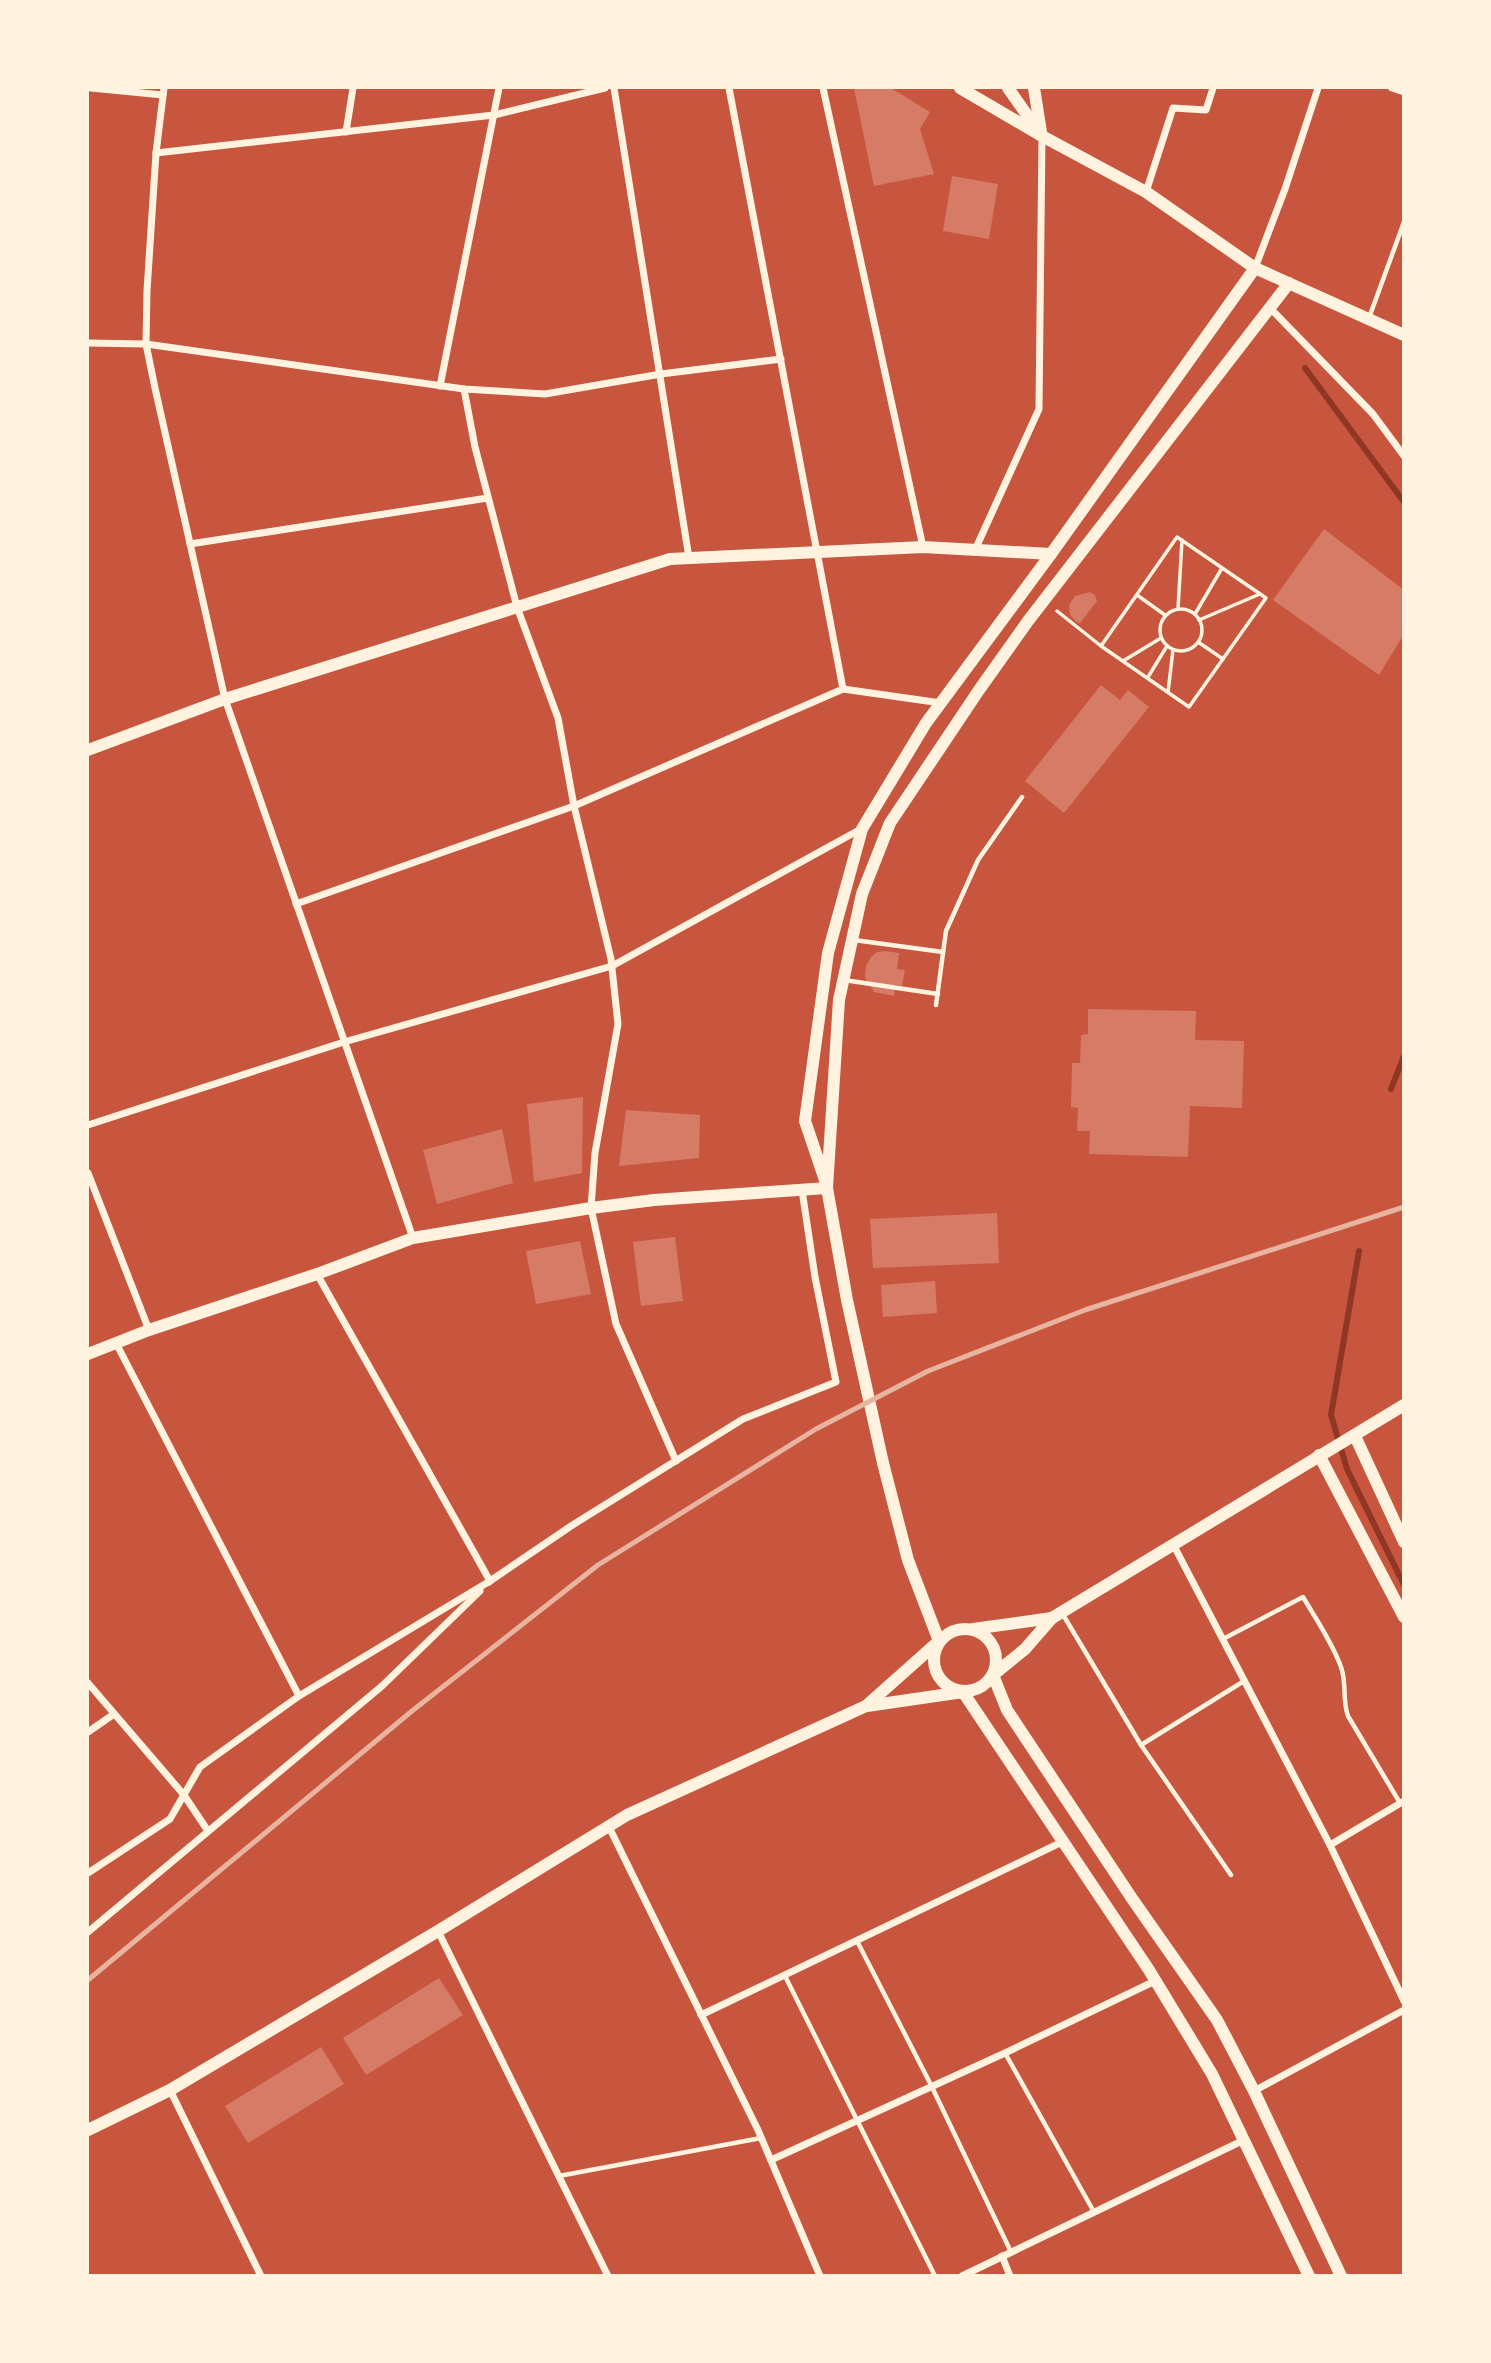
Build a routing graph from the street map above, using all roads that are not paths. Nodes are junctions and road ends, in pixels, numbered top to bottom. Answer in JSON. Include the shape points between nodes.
{"nodes":[{"id":1,"x":91,"y":88,"type":"edge"},
{"id":2,"x":354,"y":88,"type":"edge"},
{"id":3,"x":499,"y":88,"type":"edge"},
{"id":4,"x":605,"y":88,"type":"edge"},
{"id":5,"x":614,"y":88,"type":"edge"},
{"id":6,"x":729,"y":88,"type":"edge"},
{"id":7,"x":823,"y":88,"type":"edge"},
{"id":8,"x":960,"y":88,"type":"edge"},
{"id":9,"x":1008,"y":88,"type":"edge"},
{"id":10,"x":1034,"y":88,"type":"edge"},
{"id":11,"x":1213,"y":88,"type":"edge"},
{"id":12,"x":1318,"y":88,"type":"edge"},
{"id":13,"x":1392,"y":88,"type":"edge"},
{"id":14,"x":163,"y":91,"type":"edge"},
{"id":15,"x":1404,"y":92,"type":"edge"},
{"id":16,"x":494,"y":115,"type":"junction"},
{"id":17,"x":346,"y":132,"type":"junction"},
{"id":18,"x":1042,"y":136,"type":"junction"},
{"id":19,"x":156,"y":153,"type":"junction"},
{"id":20,"x":1146,"y":192,"type":"junction"},
{"id":21,"x":1404,"y":222,"type":"edge"},
{"id":22,"x":1255,"y":268,"type":"junction"},
{"id":23,"x":1289,"y":284,"type":"junction"},
{"id":24,"x":1270,"y":308,"type":"junction"},
{"id":25,"x":1368,"y":319,"type":"junction"},
{"id":26,"x":1404,"y":335,"type":"edge"},
{"id":27,"x":88,"y":343,"type":"edge"},
{"id":28,"x":146,"y":344,"type":"junction"},
{"id":29,"x":781,"y":359,"type":"junction"},
{"id":30,"x":660,"y":374,"type":"junction"},
{"id":31,"x":440,"y":386,"type":"junction"},
{"id":32,"x":464,"y":389,"type":"junction"},
{"id":33,"x":1404,"y":456,"type":"edge"},
{"id":34,"x":488,"y":498,"type":"junction"},
{"id":35,"x":190,"y":544,"type":"junction"},
{"id":36,"x":923,"y":547,"type":"junction"},
{"id":37,"x":975,"y":550,"type":"junction"},
{"id":38,"x":817,"y":551,"type":"junction"},
{"id":39,"x":1051,"y":554,"type":"junction"},
{"id":40,"x":690,"y":558,"type":"junction"},
{"id":41,"x":517,"y":607,"type":"junction"},
{"id":42,"x":843,"y":690,"type":"junction"},
{"id":43,"x":225,"y":699,"type":"junction"},
{"id":44,"x":941,"y":703,"type":"junction"},
{"id":45,"x":88,"y":750,"type":"edge"},
{"id":46,"x":1022,"y":797,"type":"dead end"},
{"id":47,"x":573,"y":806,"type":"junction"},
{"id":48,"x":862,"y":829,"type":"junction"},
{"id":49,"x":296,"y":904,"type":"junction"},
{"id":50,"x":852,"y":940,"type":"junction"},
{"id":51,"x":943,"y":952,"type":"junction"},
{"id":52,"x":612,"y":966,"type":"junction"},
{"id":53,"x":843,"y":980,"type":"junction"},
{"id":54,"x":938,"y":994,"type":"junction"},
{"id":55,"x":936,"y":1005,"type":"dead end"},
{"id":56,"x":344,"y":1042,"type":"junction"},
{"id":57,"x":88,"y":1125,"type":"edge"},
{"id":58,"x":88,"y":1173,"type":"edge"},
{"id":59,"x":827,"y":1188,"type":"junction"},
{"id":60,"x":802,"y":1190,"type":"junction"},
{"id":61,"x":591,"y":1208,"type":"junction"},
{"id":62,"x":413,"y":1238,"type":"junction"},
{"id":63,"x":317,"y":1274,"type":"junction"},
{"id":64,"x":149,"y":1329,"type":"junction"},
{"id":65,"x":116,"y":1343,"type":"junction"},
{"id":66,"x":88,"y":1354,"type":"edge"},
{"id":67,"x":1404,"y":1405,"type":"edge"},
{"id":68,"x":1356,"y":1436,"type":"junction"},
{"id":69,"x":1319,"y":1455,"type":"junction"},
{"id":70,"x":676,"y":1461,"type":"junction"},
{"id":71,"x":1404,"y":1542,"type":"edge"},
{"id":72,"x":1173,"y":1544,"type":"junction"},
{"id":73,"x":490,"y":1581,"type":"junction"},
{"id":74,"x":1057,"y":1615,"type":"junction"},
{"id":75,"x":1404,"y":1617,"type":"edge"},
{"id":76,"x":970,"y":1629,"type":"junction"},
{"id":77,"x":1223,"y":1639,"type":"junction"},
{"id":78,"x":939,"y":1641,"type":"junction"},
{"id":79,"x":993,"y":1675,"type":"junction"},
{"id":80,"x":1244,"y":1681,"type":"junction"},
{"id":81,"x":88,"y":1683,"type":"edge"},
{"id":82,"x":963,"y":1692,"type":"junction"},
{"id":83,"x":299,"y":1696,"type":"junction"},
{"id":84,"x":866,"y":1706,"type":"junction"},
{"id":85,"x":114,"y":1714,"type":"junction"},
{"id":86,"x":88,"y":1732,"type":"edge"},
{"id":87,"x":1141,"y":1745,"type":"junction"},
{"id":88,"x":184,"y":1795,"type":"junction"},
{"id":89,"x":1402,"y":1802,"type":"edge"},
{"id":90,"x":609,"y":1827,"type":"junction"},
{"id":91,"x":208,"y":1831,"type":"junction"},
{"id":92,"x":1062,"y":1842,"type":"junction"},
{"id":93,"x":1330,"y":1845,"type":"junction"},
{"id":94,"x":88,"y":1873,"type":"edge"},
{"id":95,"x":1231,"y":1875,"type":"dead end"},
{"id":96,"x":438,"y":1931,"type":"junction"},
{"id":97,"x":88,"y":1932,"type":"edge"},
{"id":98,"x":857,"y":1941,"type":"junction"},
{"id":99,"x":785,"y":1975,"type":"junction"},
{"id":100,"x":1155,"y":1981,"type":"junction"},
{"id":101,"x":1404,"y":2001,"type":"edge"},
{"id":102,"x":1404,"y":2010,"type":"edge"},
{"id":103,"x":701,"y":2015,"type":"junction"},
{"id":104,"x":1005,"y":2053,"type":"junction"},
{"id":105,"x":931,"y":2085,"type":"junction"},
{"id":106,"x":170,"y":2090,"type":"junction"},
{"id":107,"x":1254,"y":2091,"type":"junction"},
{"id":108,"x":858,"y":2119,"type":"junction"},
{"id":109,"x":88,"y":2130,"type":"edge"},
{"id":110,"x":761,"y":2138,"type":"junction"},
{"id":111,"x":1244,"y":2140,"type":"junction"},
{"id":112,"x":771,"y":2160,"type":"junction"},
{"id":113,"x":559,"y":2176,"type":"junction"},
{"id":114,"x":1094,"y":2212,"type":"junction"},
{"id":115,"x":1011,"y":2252,"type":"junction"},
{"id":116,"x":1002,"y":2256,"type":"junction"},
{"id":117,"x":261,"y":2276,"type":"edge"},
{"id":118,"x":608,"y":2276,"type":"edge"},
{"id":119,"x":820,"y":2276,"type":"edge"},
{"id":120,"x":935,"y":2276,"type":"edge"},
{"id":121,"x":962,"y":2276,"type":"edge"},
{"id":122,"x":1010,"y":2276,"type":"edge"},
{"id":123,"x":1309,"y":2276,"type":"edge"},
{"id":124,"x":1340,"y":2276,"type":"edge"}],
"edges":[{"from":1,"to":14,"type":"street"},
{"from":2,"to":17,"type":"street"},
{"from":3,"to":16,"type":"street"},
{"from":4,"to":16,"type":"street"},
{"from":5,"to":30,"type":"street"},
{"from":6,"to":29,"type":"street"},
{"from":7,"to":36,"type":"street"},
{"from":8,"to":18,"type":"main road"},
{"from":9,"to":18,"type":"main road"},
{"from":10,"to":18,"type":"main road"},
{"from":11,"to":20,"type":"street","via":[[1206,110],[1173,108]]},
{"from":12,"to":22,"type":"street"},
{"from":13,"to":15,"type":"street"},
{"from":14,"to":19,"type":"street"},
{"from":16,"to":17,"type":"street"},
{"from":16,"to":31,"type":"street"},
{"from":17,"to":19,"type":"street"},
{"from":18,"to":20,"type":"main road"},
{"from":18,"to":37,"type":"street","via":[[1039,409]]},
{"from":19,"to":28,"type":"street"},
{"from":20,"to":22,"type":"main road"},
{"from":21,"to":25,"type":"lane"},
{"from":22,"to":23,"type":"main road"},
{"from":22,"to":39,"type":"main road"},
{"from":23,"to":24,"type":"main road"},
{"from":23,"to":25,"type":"main road"},
{"from":24,"to":33,"type":"street","via":[[1373,414]]},
{"from":24,"to":50,"type":"main road","via":[[1044,601],[890,823],[862,894]]},
{"from":25,"to":26,"type":"main road"},
{"from":27,"to":28,"type":"street"},
{"from":28,"to":31,"type":"street"},
{"from":28,"to":35,"type":"street"},
{"from":29,"to":30,"type":"street"},
{"from":29,"to":38,"type":"street"},
{"from":30,"to":32,"type":"street","via":[[545,394]]},
{"from":30,"to":40,"type":"street"},
{"from":31,"to":32,"type":"street"},
{"from":32,"to":34,"type":"street"},
{"from":34,"to":35,"type":"street"},
{"from":34,"to":41,"type":"street"},
{"from":35,"to":43,"type":"street"},
{"from":36,"to":37,"type":"main road"},
{"from":36,"to":38,"type":"main road"},
{"from":37,"to":39,"type":"main road"},
{"from":38,"to":40,"type":"main road"},
{"from":38,"to":42,"type":"street"},
{"from":39,"to":44,"type":"main road"},
{"from":40,"to":41,"type":"main road","via":[[670,559]]},
{"from":41,"to":43,"type":"main road"},
{"from":41,"to":47,"type":"street","via":[[558,718]]},
{"from":42,"to":44,"type":"street"},
{"from":42,"to":47,"type":"street"},
{"from":43,"to":45,"type":"main road"},
{"from":43,"to":49,"type":"street"},
{"from":44,"to":48,"type":"main road"},
{"from":46,"to":51,"type":"lane","via":[[978,860],[946,932]]},
{"from":47,"to":49,"type":"street"},
{"from":47,"to":52,"type":"street"},
{"from":48,"to":52,"type":"street"},
{"from":48,"to":59,"type":"main road","via":[[828,953],[805,1121]]},
{"from":49,"to":56,"type":"street"},
{"from":50,"to":51,"type":"lane"},
{"from":50,"to":53,"type":"main road"},
{"from":51,"to":54,"type":"lane"},
{"from":52,"to":56,"type":"street"},
{"from":52,"to":61,"type":"street","via":[[618,1024],[595,1153]]},
{"from":53,"to":54,"type":"lane"},
{"from":53,"to":59,"type":"main road"},
{"from":54,"to":55,"type":"lane"},
{"from":56,"to":57,"type":"street"},
{"from":56,"to":62,"type":"street"},
{"from":58,"to":64,"type":"street"},
{"from":59,"to":60,"type":"main road"},
{"from":59,"to":78,"type":"main road","via":[[883,1463],[908,1560]]},
{"from":60,"to":61,"type":"main road"},
{"from":60,"to":70,"type":"street","via":[[836,1382],[743,1419]]},
{"from":61,"to":62,"type":"main road"},
{"from":61,"to":70,"type":"street","via":[[616,1324]]},
{"from":62,"to":63,"type":"main road"},
{"from":63,"to":64,"type":"main road"},
{"from":63,"to":73,"type":"street"},
{"from":64,"to":65,"type":"main road"},
{"from":65,"to":66,"type":"main road"},
{"from":65,"to":83,"type":"street"},
{"from":67,"to":68,"type":"main road"},
{"from":68,"to":69,"type":"main road"},
{"from":68,"to":71,"type":"main road"},
{"from":69,"to":72,"type":"main road"},
{"from":69,"to":75,"type":"main road"},
{"from":70,"to":73,"type":"street"},
{"from":72,"to":74,"type":"main road"},
{"from":72,"to":77,"type":"street"},
{"from":73,"to":83,"type":"street"},
{"from":73,"to":91,"type":"street","via":[[382,1686]]},
{"from":74,"to":76,"type":"main road"},
{"from":74,"to":79,"type":"main road"},
{"from":74,"to":87,"type":"lane"},
{"from":76,"to":78,"type":"main road","via":[[951,1632]]},
{"from":76,"to":79,"type":"main road","via":[[993,1646]]},
{"from":77,"to":80,"type":"street"},
{"from":77,"to":89,"type":"lane","via":[[1303,1597],[1340,1664],[1348,1716]]},
{"from":78,"to":82,"type":"main road","via":[[933,1665],[937,1675],[944,1684]]},
{"from":78,"to":84,"type":"main road"},
{"from":79,"to":82,"type":"main road","via":[[980,1688]]},
{"from":79,"to":107,"type":"main road","via":[[1007,1710],[1217,2020]]},
{"from":80,"to":87,"type":"lane"},
{"from":80,"to":93,"type":"street"},
{"from":81,"to":85,"type":"street"},
{"from":82,"to":84,"type":"main road"},
{"from":82,"to":92,"type":"main road"},
{"from":83,"to":88,"type":"street","via":[[200,1767]]},
{"from":84,"to":90,"type":"main road"},
{"from":85,"to":86,"type":"street"},
{"from":85,"to":88,"type":"street"},
{"from":87,"to":95,"type":"lane"},
{"from":88,"to":91,"type":"street"},
{"from":88,"to":94,"type":"street","via":[[170,1819]]},
{"from":89,"to":93,"type":"street"},
{"from":90,"to":96,"type":"main road"},
{"from":90,"to":103,"type":"street"},
{"from":91,"to":97,"type":"street"},
{"from":92,"to":98,"type":"street"},
{"from":92,"to":100,"type":"main road"},
{"from":93,"to":101,"type":"street"},
{"from":96,"to":106,"type":"main road"},
{"from":96,"to":113,"type":"street"},
{"from":98,"to":99,"type":"street"},
{"from":98,"to":105,"type":"lane"},
{"from":99,"to":103,"type":"street"},
{"from":99,"to":108,"type":"lane"},
{"from":100,"to":104,"type":"street"},
{"from":100,"to":111,"type":"main road","via":[[1212,2074]]},
{"from":102,"to":107,"type":"street"},
{"from":103,"to":110,"type":"street"},
{"from":104,"to":105,"type":"street"},
{"from":104,"to":114,"type":"lane"},
{"from":105,"to":108,"type":"street"},
{"from":105,"to":115,"type":"lane"},
{"from":106,"to":109,"type":"main road"},
{"from":106,"to":117,"type":"street"},
{"from":107,"to":124,"type":"main road"},
{"from":108,"to":112,"type":"street"},
{"from":108,"to":120,"type":"lane"},
{"from":110,"to":112,"type":"street"},
{"from":110,"to":113,"type":"lane"},
{"from":111,"to":114,"type":"street"},
{"from":111,"to":123,"type":"main road"},
{"from":112,"to":119,"type":"street"},
{"from":113,"to":118,"type":"street"},
{"from":114,"to":115,"type":"street"},
{"from":115,"to":116,"type":"street"},
{"from":116,"to":121,"type":"street"},
{"from":116,"to":122,"type":"street"}]}
